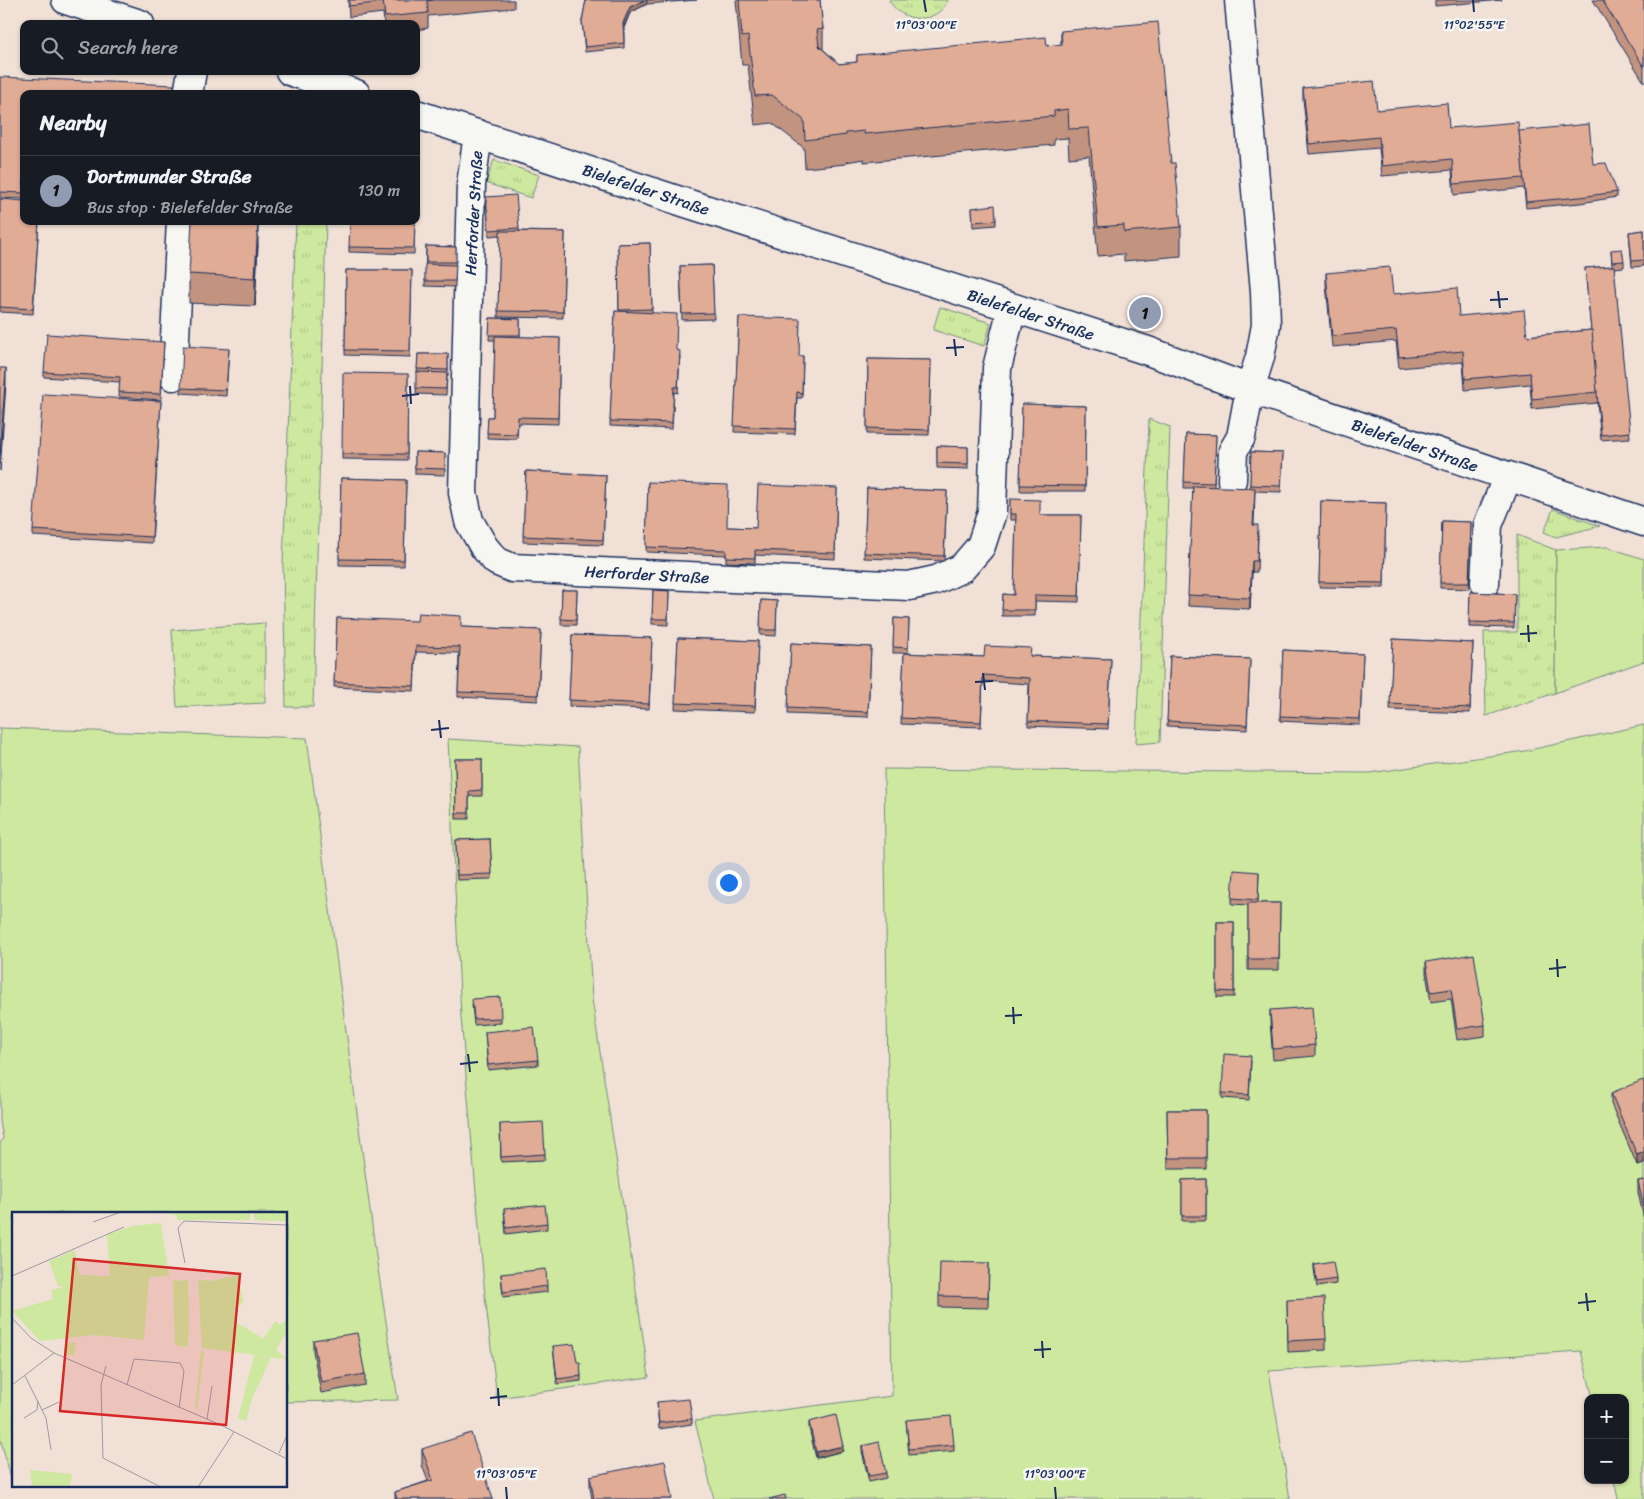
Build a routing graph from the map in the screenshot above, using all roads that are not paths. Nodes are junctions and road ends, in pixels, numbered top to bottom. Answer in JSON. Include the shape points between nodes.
{"nodes":[{"id":1,"x":66,"y":0,"type":"edge"},
{"id":2,"x":1239,"y":0,"type":"edge"},
{"id":3,"x":128,"y":20,"type":"edge"},
{"id":4,"x":191,"y":75,"type":"edge"},
{"id":5,"x":301,"y":75,"type":"edge"},
{"id":6,"x":189,"y":90,"type":"edge"},
{"id":7,"x":345,"y":90,"type":"edge"},
{"id":8,"x":420,"y":115,"type":"edge"},
{"id":9,"x":478,"y":134,"type":"junction"},
{"id":10,"x":181,"y":225,"type":"edge"},
{"id":11,"x":1012,"y":308,"type":"junction"},
{"id":12,"x":173,"y":376,"type":"dead end"},
{"id":13,"x":1250,"y":389,"type":"junction"},
{"id":14,"x":1508,"y":476,"type":"junction"},
{"id":15,"x":1232,"y":480,"type":"dead end"},
{"id":16,"x":1644,"y":522,"type":"edge"},
{"id":17,"x":1485,"y":582,"type":"dead end"}],
"edges":[{"from":1,"to":3,"type":"street"},
{"from":2,"to":13,"type":"street","via":[[1266,291],[1266,325]]},
{"from":4,"to":6,"type":"street"},
{"from":5,"to":7,"type":"street"},
{"from":8,"to":9,"type":"street","name":"Bielefelder Straße"},
{"from":9,"to":11,"type":"street","name":"Bielefelder Straße"},
{"from":9,"to":11,"type":"street","name":"Herforder Straße","via":[[471,185],[463,493],[469,521],[484,547],[496,561],[512,568],[909,586],[936,580],[962,568],[981,546],[992,512],[997,368]]},
{"from":10,"to":12,"type":"street"},
{"from":11,"to":13,"type":"street","name":"Bielefelder Straße"},
{"from":13,"to":14,"type":"street","name":"Bielefelder Straße"},
{"from":13,"to":15,"type":"street","via":[[1241,437],[1232,451]]},
{"from":14,"to":16,"type":"street","name":"Bielefelder Straße"},
{"from":14,"to":17,"type":"street","via":[[1488,525]]}]}
